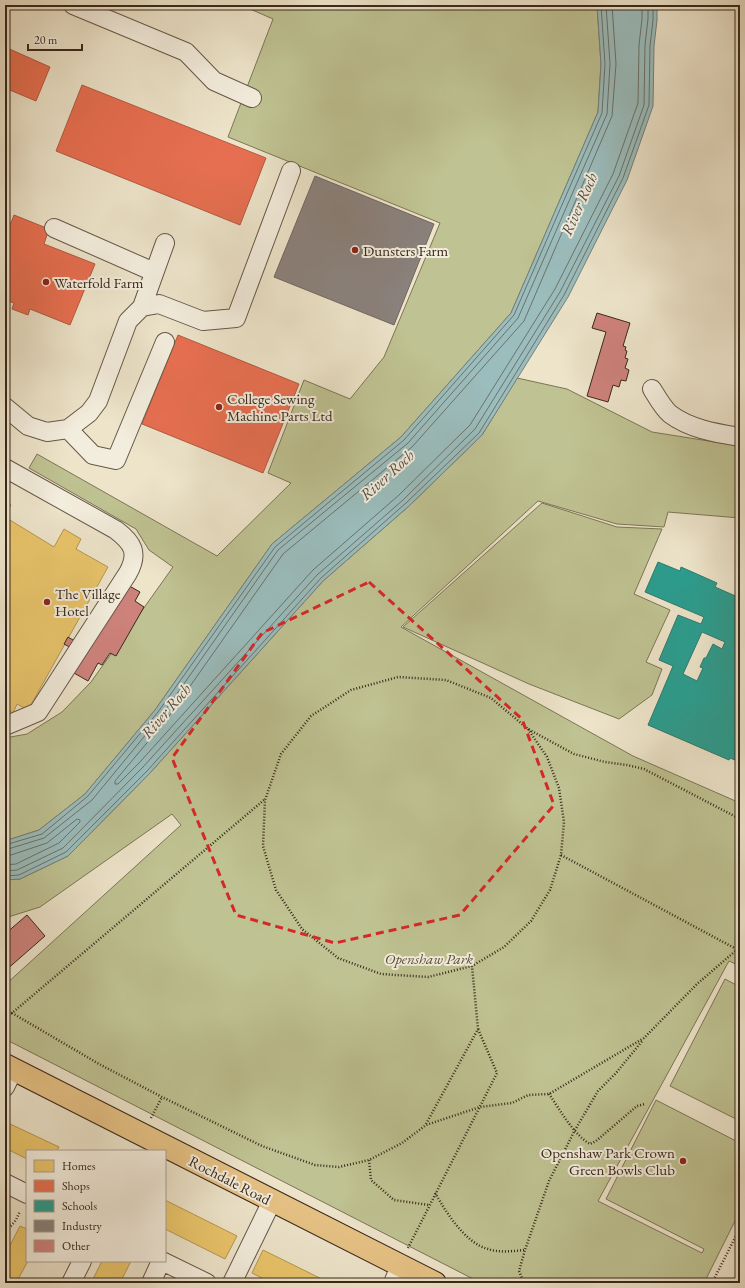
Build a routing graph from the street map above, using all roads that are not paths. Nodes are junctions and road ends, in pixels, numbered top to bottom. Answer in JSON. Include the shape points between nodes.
{"nodes":[{"id":1,"x":73,"y":5,"type":"edge"},
{"id":2,"x":252,"y":98,"type":"dead end"},
{"id":3,"x":292,"y":171,"type":"dead end"},
{"id":4,"x":54,"y":228,"type":"dead end"},
{"id":5,"x":165,"y":243,"type":"dead end"},
{"id":6,"x":154,"y":272,"type":"junction"},
{"id":7,"x":142,"y":307,"type":"junction"},
{"id":8,"x":165,"y":342,"type":"dead end"},
{"id":9,"x":652,"y":389,"type":"dead end"},
{"id":10,"x":5,"y":407,"type":"edge"},
{"id":11,"x":68,"y":429,"type":"junction"},
{"id":12,"x":740,"y":437,"type":"edge"},
{"id":13,"x":5,"y":468,"type":"edge"},
{"id":14,"x":5,"y":726,"type":"edge"},
{"id":15,"x":8,"y":1074,"type":"edge"},
{"id":16,"x":166,"y":1150,"type":"edge"},
{"id":17,"x":166,"y":1150,"type":"edge"},
{"id":18,"x":5,"y":1183,"type":"edge"},
{"id":19,"x":24,"y":1201,"type":"edge"},
{"id":20,"x":272,"y":1201,"type":"junction"},
{"id":21,"x":82,"y":1262,"type":"edge"},
{"id":22,"x":162,"y":1262,"type":"edge"},
{"id":23,"x":164,"y":1262,"type":"edge"},
{"id":24,"x":396,"y":1274,"type":"edge"},
{"id":25,"x":234,"y":1280,"type":"edge"},
{"id":26,"x":71,"y":1283,"type":"edge"},
{"id":27,"x":151,"y":1283,"type":"edge"},
{"id":28,"x":207,"y":1283,"type":"edge"},
{"id":29,"x":435,"y":1283,"type":"edge"}],
"edges":[{"from":1,"to":2,"type":"street","via":[[186,52],[214,81]]},
{"from":3,"to":7,"type":"street","via":[[236,318],[203,321],[159,304]]},
{"from":4,"to":6,"type":"street"},
{"from":5,"to":6,"type":"street"},
{"from":6,"to":7,"type":"street"},
{"from":7,"to":11,"type":"street","via":[[128,321],[98,401],[89,413]]},
{"from":8,"to":11,"type":"street","via":[[116,460],[93,455]]},
{"from":9,"to":12,"type":"street","via":[[669,413],[685,423],[703,430]]},
{"from":10,"to":11,"type":"street","via":[[28,426],[47,432]]},
{"from":13,"to":14,"type":"street","via":[[116,530],[126,537],[134,553],[134,564],[38,712]]},
{"from":15,"to":17,"type":"highway","name":"Rochdale Road"},
{"from":16,"to":20,"type":"highway","name":"Rochdale Road"},
{"from":18,"to":19,"type":"street"},
{"from":20,"to":24,"type":"highway","name":"Rochdale Road"},
{"from":20,"to":25,"type":"street"},
{"from":21,"to":26,"type":"street"},
{"from":22,"to":27,"type":"street"},
{"from":23,"to":28,"type":"street"},
{"from":24,"to":29,"type":"highway","name":"Rochdale Road"}]}
